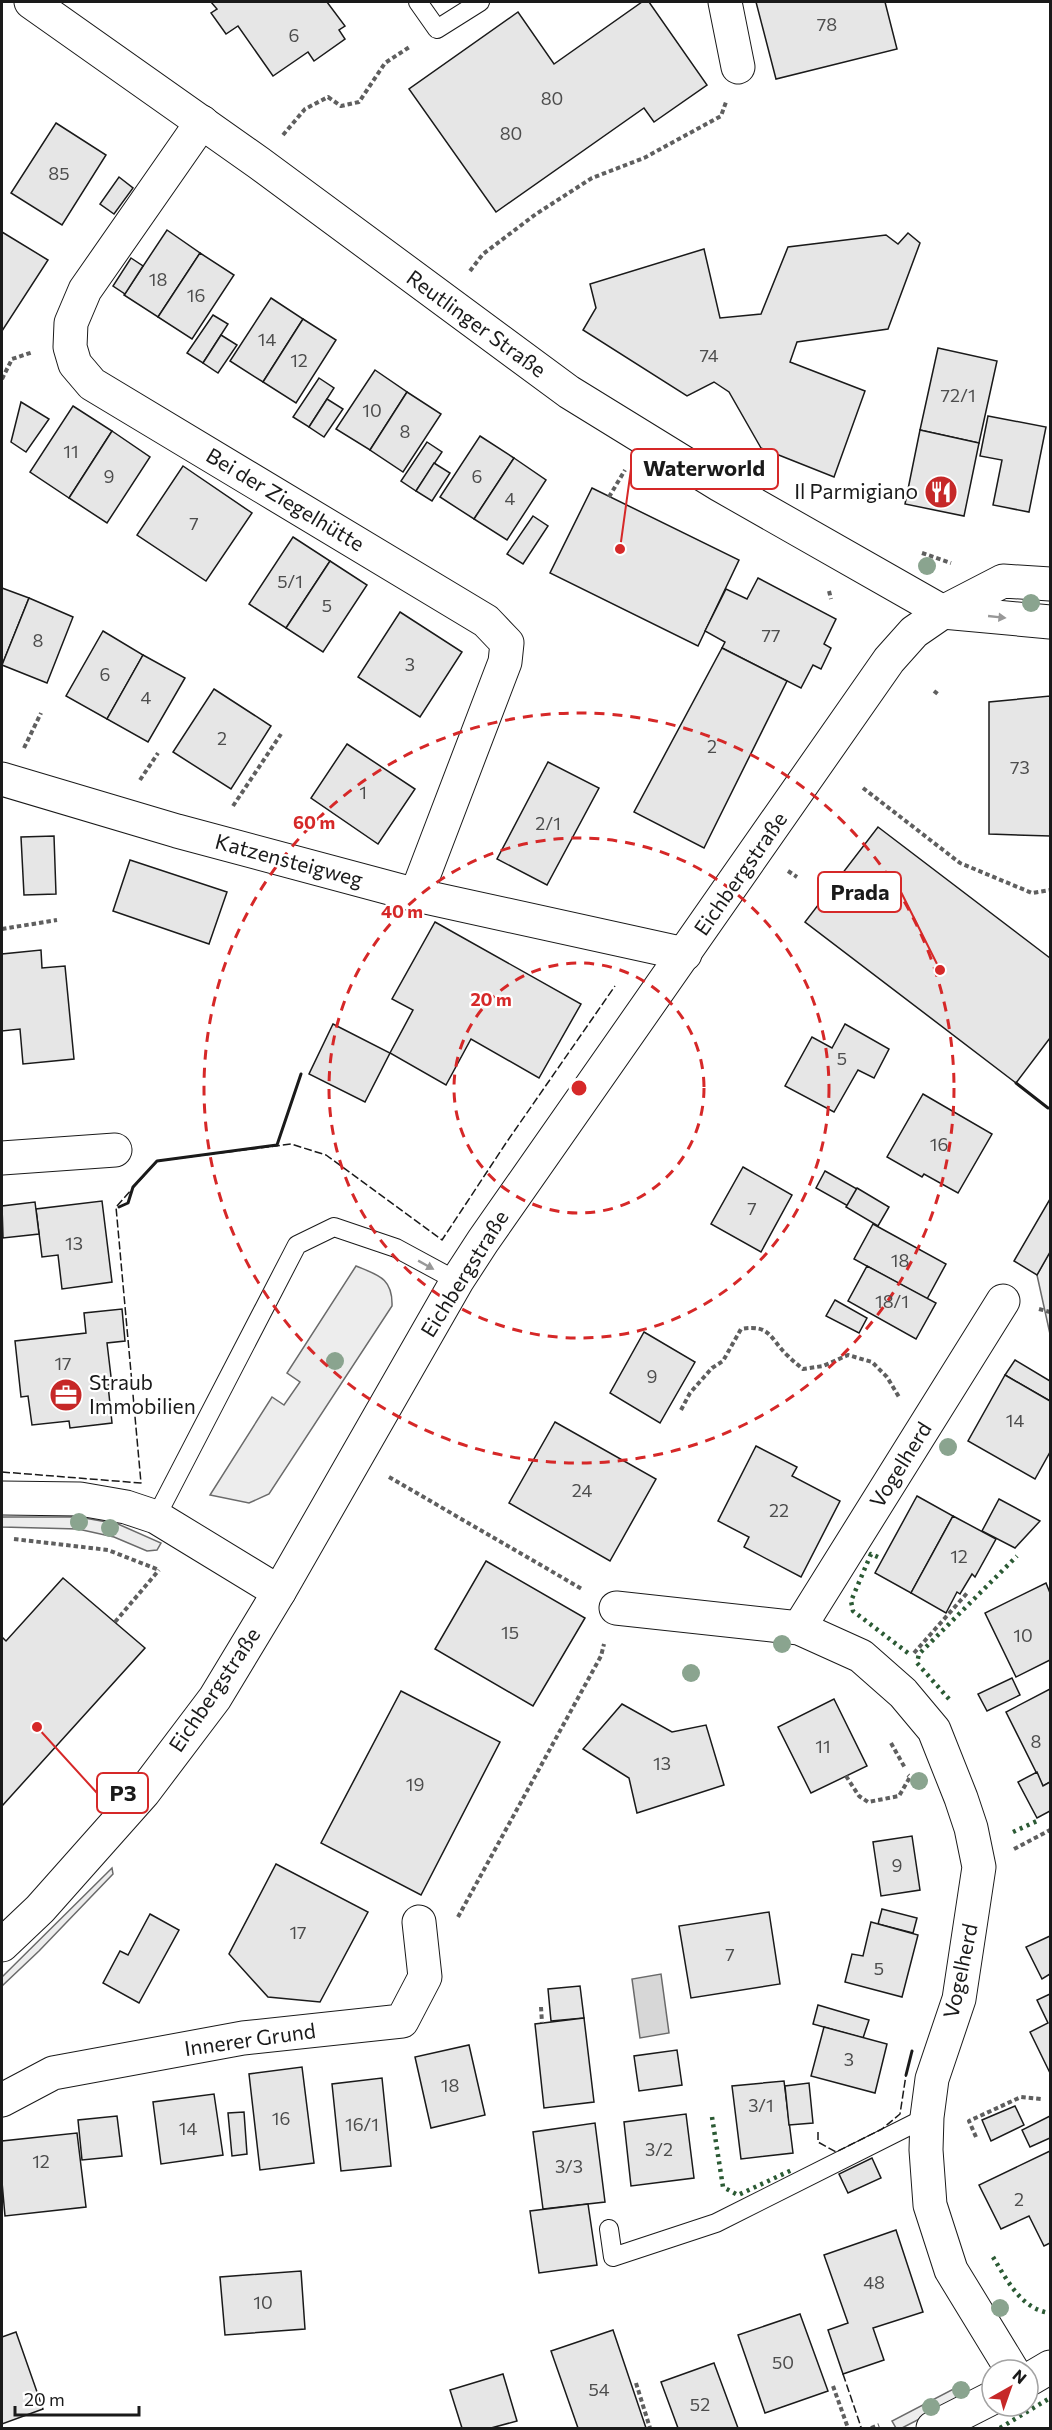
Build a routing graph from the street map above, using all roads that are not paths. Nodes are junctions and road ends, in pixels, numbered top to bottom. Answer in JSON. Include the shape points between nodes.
{"nodes":[{"id":1,"x":31,"y":2,"type":"edge"},
{"id":2,"x":418,"y":2,"type":"edge"},
{"id":3,"x":480,"y":2,"type":"edge"},
{"id":4,"x":725,"y":2,"type":"edge"},
{"id":5,"x":738,"y":67,"type":"road end"},
{"id":6,"x":202,"y":122,"type":"junction"},
{"id":7,"x":1050,"y":584,"type":"edge"},
{"id":8,"x":943,"y":612,"type":"junction"},
{"id":9,"x":1050,"y":622,"type":"edge"},
{"id":10,"x":2,"y":779,"type":"edge"},
{"id":11,"x":416,"y":896,"type":"junction"},
{"id":12,"x":685,"y":954,"type":"junction"},
{"id":13,"x":115,"y":1149,"type":"dead end"},
{"id":14,"x":2,"y":1158,"type":"edge"},
{"id":15,"x":457,"y":1281,"type":"junction"},
{"id":16,"x":1003,"y":1301,"type":"dead end"},
{"id":17,"x":2,"y":1498,"type":"edge"},
{"id":18,"x":169,"y":1525,"type":"junction"},
{"id":19,"x":279,"y":1592,"type":"junction"},
{"id":20,"x":616,"y":1608,"type":"road end"},
{"id":21,"x":799,"y":1628,"type":"junction"},
{"id":22,"x":420,"y":1922,"type":"dead end"},
{"id":23,"x":2,"y":1945,"type":"edge"},
{"id":24,"x":2,"y":2100,"type":"edge"},
{"id":25,"x":927,"y":2117,"type":"junction"},
{"id":26,"x":609,"y":2229,"type":"dead end"},
{"id":27,"x":1005,"y":2358,"type":"edge"},
{"id":28,"x":980,"y":2404,"type":"edge"},
{"id":29,"x":933,"y":2428,"type":"edge"}],
"edges":[{"from":1,"to":6,"type":"street","name":"Reutlinger Straße"},
{"from":2,"to":3,"type":"lane","via":[[437,29]]},
{"from":4,"to":5,"type":"street"},
{"from":6,"to":8,"type":"street","name":"Reutlinger Straße","via":[[569,392],[720,485]]},
{"from":6,"to":11,"type":"street","name":"Bei der Ziegelhütte","via":[[85,290],[71,323],[70,347],[75,364],[92,384],[486,621],[507,643],[505,662]]},
{"from":7,"to":8,"type":"street","via":[[1003,581]]},
{"from":8,"to":9,"type":"street","name":"Reutlinger Straße","one_way":true},
{"from":8,"to":12,"type":"street","name":"Eichbergstraße","via":[[914,632],[890,660]]},
{"from":10,"to":11,"type":"street","name":"Katzensteigweg"},
{"from":11,"to":12,"type":"street","name":"Katzensteigweg"},
{"from":12,"to":15,"type":"street","name":"Eichbergstraße"},
{"from":13,"to":14,"type":"street"},
{"from":18,"to":15,"type":"lane","one_way":true,"via":[[297,1245],[334,1227],[396,1248]]},
{"from":15,"to":19,"type":"street","name":"Eichbergstraße"},
{"from":16,"to":21,"type":"street","name":"Vogelherd"},
{"from":17,"to":18,"type":"street","via":[[80,1499],[126,1507]]},
{"from":18,"to":19,"type":"street"},
{"from":19,"to":23,"type":"street","name":"Eichbergstraße","via":[[216,1698],[144,1792],[40,1909]]},
{"from":20,"to":21,"type":"street","name":"Vogelherd"},
{"from":21,"to":25,"type":"street","name":"Vogelherd","via":[[861,1656],[903,1693],[934,1730],[971,1828],[979,1867],[959,1999],[932,2079]]},
{"from":22,"to":24,"type":"street","name":"Innerer Grund","via":[[425,1977],[402,2021],[243,2038],[53,2073]]},
{"from":25,"to":26,"type":"lane","via":[[716,2223],[613,2257]]},
{"from":25,"to":27,"type":"street","name":"Vogelherd","via":[[930,2205],[951,2271]]},
{"from":28,"to":29,"type":"street"}]}
